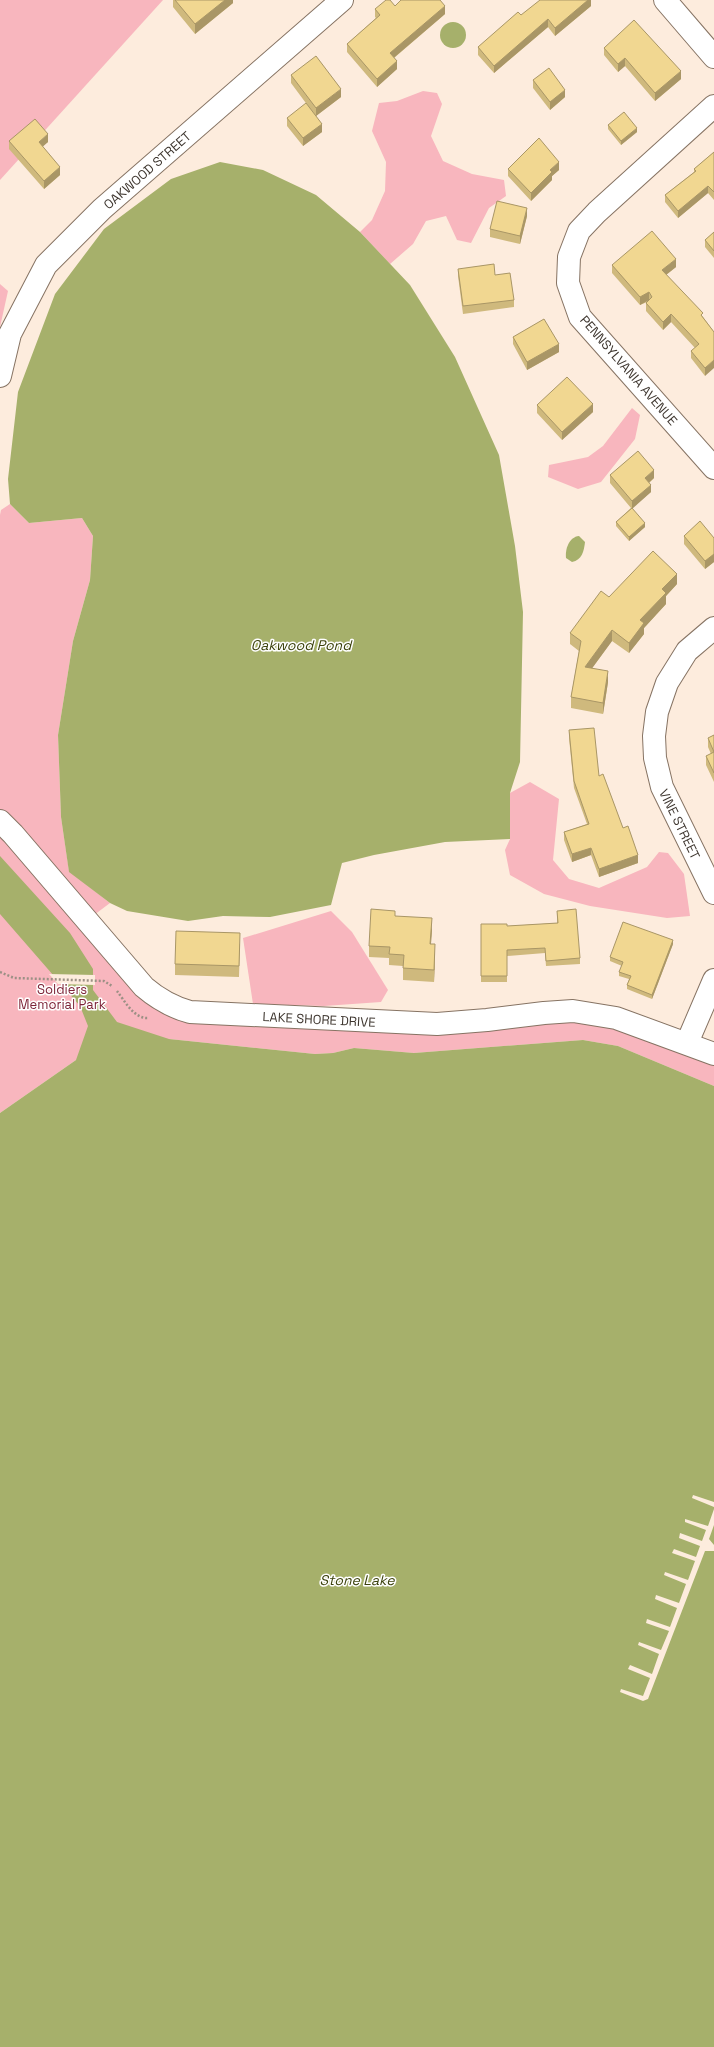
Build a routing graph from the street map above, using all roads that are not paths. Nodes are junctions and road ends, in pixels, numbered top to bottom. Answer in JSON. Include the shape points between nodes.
{"nodes":[{"id":1,"x":342,"y":0,"type":"edge"},
{"id":2,"x":676,"y":4,"type":"edge"},
{"id":3,"x":714,"y":57,"type":"edge"},
{"id":4,"x":714,"y":106,"type":"edge"},
{"id":5,"x":0,"y":376,"type":"edge"},
{"id":6,"x":714,"y":468,"type":"edge"},
{"id":7,"x":714,"y":628,"type":"edge"},
{"id":8,"x":0,"y":821,"type":"edge"},
{"id":9,"x":714,"y":893,"type":"edge"},
{"id":10,"x":714,"y":980,"type":"edge"},
{"id":11,"x":687,"y":1043,"type":"junction"},
{"id":12,"x":714,"y":1054,"type":"edge"}],
"edges":[{"from":1,"to":5,"type":"street","name":"OAKWOOD STREET","via":[[102,209],[46,265],[10,334]]},
{"from":2,"to":3,"type":"street"},
{"from":4,"to":6,"type":"street","name":"PENNSYLVANIA AVENUE","via":[[579,231],[569,257],[568,283],[580,317]]},
{"from":7,"to":9,"type":"street","name":"VINE STREET","via":[[687,651],[667,683],[657,712],[654,736],[655,758],[662,787]]},
{"from":8,"to":11,"type":"street","name":"LAKE SHORE DRIVE","via":[[144,987],[154,996],[176,1008],[190,1012],[437,1024],[573,1011],[616,1018]]},
{"from":10,"to":11,"type":"street"},
{"from":11,"to":12,"type":"street","name":"LAKE SHORE DRIVE"}]}
